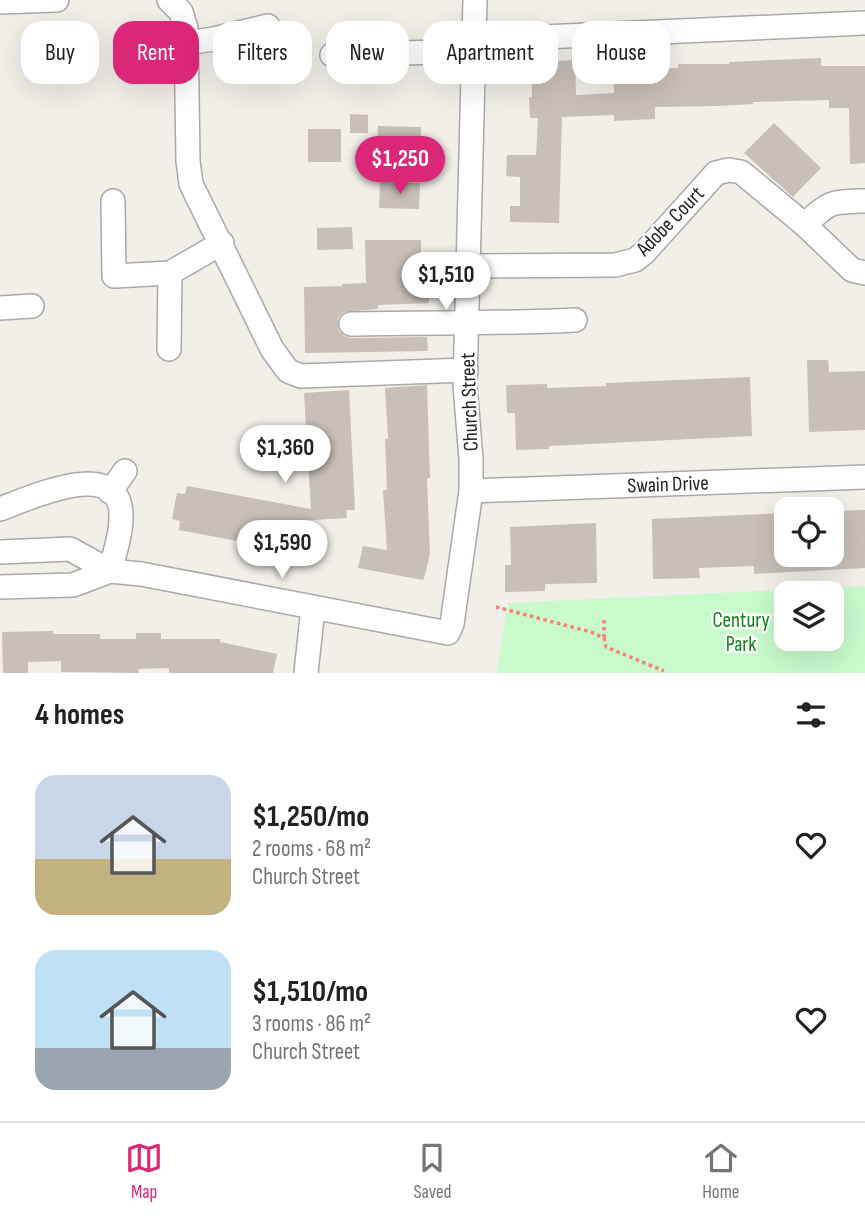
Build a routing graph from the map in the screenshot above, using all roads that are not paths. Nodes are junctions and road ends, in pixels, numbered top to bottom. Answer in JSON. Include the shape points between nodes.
{"nodes":[{"id":1,"x":57,"y":0,"type":"edge"},
{"id":2,"x":169,"y":0,"type":"edge"},
{"id":3,"x":475,"y":0,"type":"edge"},
{"id":4,"x":0,"y":2,"type":"edge"},
{"id":5,"x":184,"y":21,"type":"edge"},
{"id":6,"x":474,"y":21,"type":"edge"},
{"id":7,"x":865,"y":23,"type":"edge"},
{"id":8,"x":558,"y":41,"type":"edge"},
{"id":9,"x":187,"y":84,"type":"edge"},
{"id":10,"x":472,"y":84,"type":"edge"},
{"id":11,"x":113,"y":201,"type":"dead end"},
{"id":12,"x":865,"y":201,"type":"edge"},
{"id":13,"x":805,"y":225,"type":"junction"},
{"id":14,"x":222,"y":243,"type":"junction"},
{"id":15,"x":470,"y":267,"type":"junction"},
{"id":16,"x":170,"y":273,"type":"junction"},
{"id":17,"x":865,"y":273,"type":"edge"},
{"id":18,"x":32,"y":306,"type":"dead end"},
{"id":19,"x":0,"y":308,"type":"edge"},
{"id":20,"x":575,"y":320,"type":"dead end"},
{"id":21,"x":468,"y":323,"type":"junction"},
{"id":22,"x":351,"y":324,"type":"dead end"},
{"id":23,"x":169,"y":349,"type":"dead end"},
{"id":24,"x":466,"y":370,"type":"junction"},
{"id":25,"x":125,"y":471,"type":"dead end"},
{"id":26,"x":865,"y":477,"type":"edge"},
{"id":27,"x":471,"y":491,"type":"junction"},
{"id":28,"x":110,"y":492,"type":"junction"},
{"id":29,"x":0,"y":509,"type":"edge"},
{"id":30,"x":0,"y":552,"type":"edge"},
{"id":31,"x":110,"y":572,"type":"junction"},
{"id":32,"x":0,"y":587,"type":"edge"},
{"id":33,"x":313,"y":608,"type":"junction"},
{"id":34,"x":306,"y":673,"type":"edge"}],
"edges":[{"from":1,"to":4,"type":"street"},
{"from":2,"to":5,"type":"street"},
{"from":3,"to":6,"type":"street","name":"Church Street"},
{"from":7,"to":8,"type":"street"},
{"from":9,"to":14,"type":"street","via":[[191,184]]},
{"from":10,"to":15,"type":"street","name":"Church Street"},
{"from":11,"to":16,"type":"street","via":[[114,276]]},
{"from":12,"to":13,"type":"street","via":[[827,204]]},
{"from":13,"to":15,"type":"street","name":"Adobe Court","via":[[741,172],[729,170],[716,173],[635,260],[615,265]]},
{"from":13,"to":17,"type":"street","name":"Adobe Court","via":[[852,270]]},
{"from":14,"to":16,"type":"street"},
{"from":14,"to":24,"type":"street","via":[[260,328],[288,371],[301,376]]},
{"from":15,"to":21,"type":"street","name":"Church Street"},
{"from":16,"to":23,"type":"street"},
{"from":18,"to":19,"type":"street"},
{"from":20,"to":21,"type":"street"},
{"from":21,"to":22,"type":"street"},
{"from":21,"to":24,"type":"street","name":"Church Street"},
{"from":24,"to":27,"type":"street","name":"Church Street"},
{"from":25,"to":28,"type":"street"},
{"from":26,"to":27,"type":"street","name":"Swain Drive"},
{"from":27,"to":33,"type":"street","name":"Church Street","via":[[448,633]]},
{"from":28,"to":29,"type":"street","via":[[88,483],[65,486]]},
{"from":28,"to":31,"type":"street","via":[[119,504],[121,519]]},
{"from":30,"to":31,"type":"street","via":[[70,549]]},
{"from":31,"to":32,"type":"street","via":[[73,585]]},
{"from":31,"to":33,"type":"street"},
{"from":33,"to":34,"type":"street"}]}
